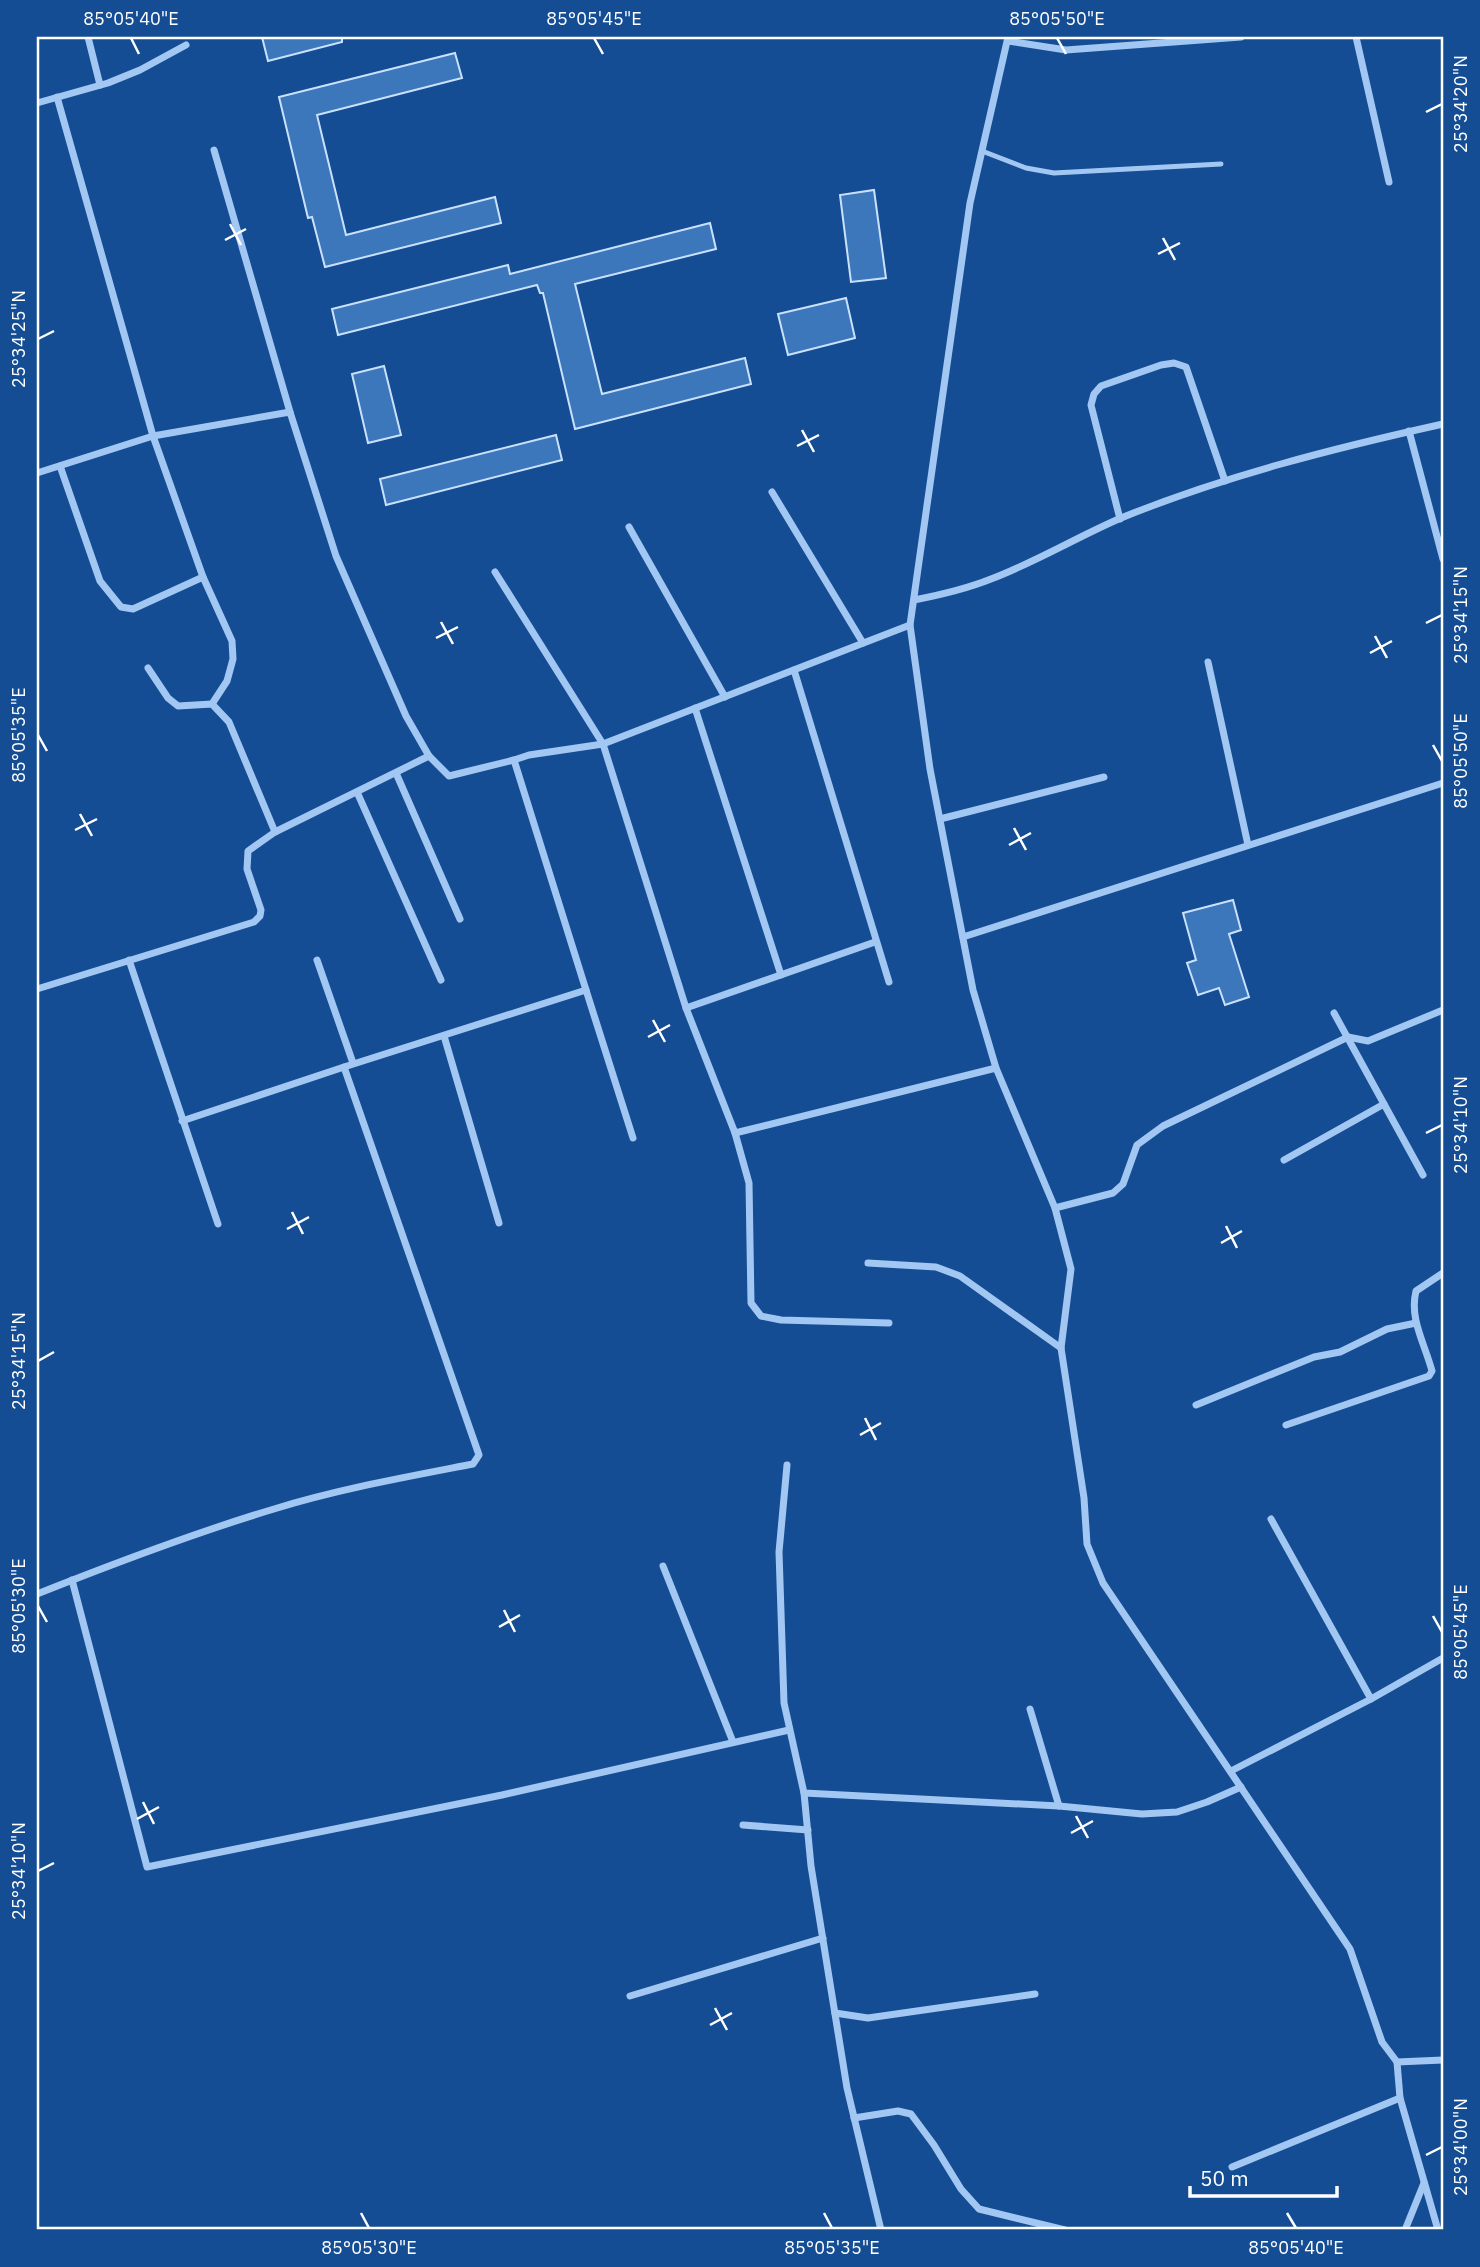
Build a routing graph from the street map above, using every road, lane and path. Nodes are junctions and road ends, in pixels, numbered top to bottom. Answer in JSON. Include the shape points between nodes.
{"nodes":[{"id":1,"x":88,"y":37,"type":"edge"},
{"id":2,"x":1241,"y":37,"type":"edge"},
{"id":3,"x":1356,"y":37,"type":"edge"},
{"id":4,"x":1008,"y":39,"type":"edge"},
{"id":5,"x":186,"y":46,"type":"dead end"},
{"id":6,"x":100,"y":85,"type":"junction"},
{"id":7,"x":57,"y":97,"type":"junction"},
{"id":8,"x":37,"y":103,"type":"edge"},
{"id":9,"x":214,"y":150,"type":"dead end"},
{"id":10,"x":982,"y":151,"type":"junction"},
{"id":11,"x":1221,"y":164,"type":"dead end"},
{"id":12,"x":1389,"y":182,"type":"dead end"},
{"id":13,"x":290,"y":412,"type":"junction"},
{"id":14,"x":1443,"y":424,"type":"edge"},
{"id":15,"x":1409,"y":431,"type":"junction"},
{"id":16,"x":153,"y":436,"type":"junction"},
{"id":17,"x":60,"y":466,"type":"junction"},
{"id":18,"x":37,"y":473,"type":"edge"},
{"id":19,"x":1226,"y":481,"type":"junction"},
{"id":20,"x":772,"y":492,"type":"dead end"},
{"id":21,"x":1120,"y":519,"type":"junction"},
{"id":22,"x":629,"y":527,"type":"dead end"},
{"id":23,"x":1443,"y":559,"type":"edge"},
{"id":24,"x":495,"y":572,"type":"dead end"},
{"id":25,"x":203,"y":577,"type":"junction"},
{"id":26,"x":914,"y":600,"type":"junction"},
{"id":27,"x":910,"y":625,"type":"junction"},
{"id":28,"x":863,"y":643,"type":"junction"},
{"id":29,"x":1208,"y":662,"type":"dead end"},
{"id":30,"x":148,"y":668,"type":"dead end"},
{"id":31,"x":794,"y":670,"type":"junction"},
{"id":32,"x":725,"y":697,"type":"junction"},
{"id":33,"x":212,"y":704,"type":"junction"},
{"id":34,"x":695,"y":708,"type":"junction"},
{"id":35,"x":603,"y":744,"type":"junction"},
{"id":36,"x":429,"y":756,"type":"junction"},
{"id":37,"x":514,"y":760,"type":"junction"},
{"id":38,"x":396,"y":773,"type":"junction"},
{"id":39,"x":1104,"y":777,"type":"dead end"},
{"id":40,"x":1443,"y":783,"type":"edge"},
{"id":41,"x":357,"y":792,"type":"junction"},
{"id":42,"x":940,"y":818,"type":"junction"},
{"id":43,"x":275,"y":832,"type":"junction"},
{"id":44,"x":1248,"y":845,"type":"junction"},
{"id":45,"x":460,"y":919,"type":"dead end"},
{"id":46,"x":963,"y":937,"type":"junction"},
{"id":47,"x":875,"y":942,"type":"junction"},
{"id":48,"x":129,"y":960,"type":"junction"},
{"id":49,"x":317,"y":960,"type":"dead end"},
{"id":50,"x":781,"y":975,"type":"junction"},
{"id":51,"x":441,"y":980,"type":"dead end"},
{"id":52,"x":888,"y":982,"type":"dead end"},
{"id":53,"x":37,"y":989,"type":"edge"},
{"id":54,"x":586,"y":990,"type":"junction"},
{"id":55,"x":686,"y":1008,"type":"junction"},
{"id":56,"x":1443,"y":1010,"type":"edge"},
{"id":57,"x":1334,"y":1013,"type":"dead end"},
{"id":58,"x":444,"y":1036,"type":"junction"},
{"id":59,"x":1348,"y":1037,"type":"junction"},
{"id":60,"x":353,"y":1063,"type":"junction"},
{"id":61,"x":344,"y":1067,"type":"junction"},
{"id":62,"x":996,"y":1068,"type":"junction"},
{"id":63,"x":1384,"y":1104,"type":"junction"},
{"id":64,"x":182,"y":1121,"type":"junction"},
{"id":65,"x":735,"y":1133,"type":"junction"},
{"id":66,"x":633,"y":1138,"type":"dead end"},
{"id":67,"x":1284,"y":1160,"type":"dead end"},
{"id":68,"x":1423,"y":1175,"type":"dead end"},
{"id":69,"x":1055,"y":1208,"type":"junction"},
{"id":70,"x":499,"y":1223,"type":"dead end"},
{"id":71,"x":218,"y":1224,"type":"dead end"},
{"id":72,"x":868,"y":1263,"type":"dead end"},
{"id":73,"x":1443,"y":1273,"type":"edge"},
{"id":74,"x":889,"y":1323,"type":"dead end"},
{"id":75,"x":1416,"y":1323,"type":"junction"},
{"id":76,"x":1061,"y":1348,"type":"junction"},
{"id":77,"x":1196,"y":1405,"type":"dead end"},
{"id":78,"x":1286,"y":1425,"type":"dead end"},
{"id":79,"x":787,"y":1465,"type":"dead end"},
{"id":80,"x":1271,"y":1519,"type":"dead end"},
{"id":81,"x":663,"y":1566,"type":"dead end"},
{"id":82,"x":72,"y":1580,"type":"junction"},
{"id":83,"x":37,"y":1594,"type":"edge"},
{"id":84,"x":1443,"y":1658,"type":"edge"},
{"id":85,"x":1371,"y":1699,"type":"junction"},
{"id":86,"x":1030,"y":1709,"type":"dead end"},
{"id":87,"x":789,"y":1730,"type":"junction"},
{"id":88,"x":733,"y":1742,"type":"junction"},
{"id":89,"x":1231,"y":1771,"type":"junction"},
{"id":90,"x":1241,"y":1787,"type":"junction"},
{"id":91,"x":804,"y":1793,"type":"junction"},
{"id":92,"x":1059,"y":1806,"type":"junction"},
{"id":93,"x":743,"y":1825,"type":"dead end"},
{"id":94,"x":808,"y":1830,"type":"junction"},
{"id":95,"x":823,"y":1938,"type":"junction"},
{"id":96,"x":1035,"y":1994,"type":"dead end"},
{"id":97,"x":630,"y":1996,"type":"dead end"},
{"id":98,"x":835,"y":2013,"type":"junction"},
{"id":99,"x":1443,"y":2060,"type":"edge"},
{"id":100,"x":1397,"y":2062,"type":"junction"},
{"id":101,"x":1400,"y":2098,"type":"junction"},
{"id":102,"x":854,"y":2118,"type":"junction"},
{"id":103,"x":1233,"y":2167,"type":"dead end"},
{"id":104,"x":1424,"y":2183,"type":"junction"},
{"id":105,"x":881,"y":2230,"type":"edge"},
{"id":106,"x":1065,"y":2230,"type":"edge"},
{"id":107,"x":1405,"y":2230,"type":"edge"},
{"id":108,"x":1438,"y":2230,"type":"edge"}],
"edges":[{"from":1,"to":6,"type":"street"},
{"from":2,"to":4,"type":"street","via":[[1066,50]]},
{"from":3,"to":12,"type":"street"},
{"from":4,"to":10,"type":"street"},
{"from":5,"to":6,"type":"street"},
{"from":6,"to":7,"type":"street"},
{"from":7,"to":8,"type":"street"},
{"from":7,"to":16,"type":"street"},
{"from":9,"to":13,"type":"street"},
{"from":10,"to":11,"type":"lane","via":[[1054,173]]},
{"from":10,"to":26,"type":"street","via":[[970,204]]},
{"from":13,"to":16,"type":"street"},
{"from":13,"to":36,"type":"street","via":[[336,556],[406,716]]},
{"from":14,"to":15,"type":"street"},
{"from":15,"to":19,"type":"street"},
{"from":15,"to":23,"type":"street"},
{"from":16,"to":17,"type":"street"},
{"from":16,"to":25,"type":"street"},
{"from":17,"to":18,"type":"street"},
{"from":17,"to":25,"type":"street","via":[[100,581],[121,607],[133,609]]},
{"from":19,"to":21,"type":"street"},
{"from":19,"to":21,"type":"street","via":[[1186,367],[1161,365],[1101,386],[1091,405]]},
{"from":20,"to":28,"type":"street"},
{"from":21,"to":26,"type":"street","via":[[992,579]]},
{"from":22,"to":32,"type":"street"},
{"from":24,"to":35,"type":"street"},
{"from":25,"to":33,"type":"street","via":[[232,641],[233,659]]},
{"from":26,"to":27,"type":"street"},
{"from":27,"to":28,"type":"street"},
{"from":27,"to":42,"type":"street"},
{"from":28,"to":31,"type":"street"},
{"from":29,"to":44,"type":"street"},
{"from":30,"to":33,"type":"street","via":[[178,706]]},
{"from":31,"to":32,"type":"street"},
{"from":31,"to":47,"type":"street"},
{"from":32,"to":34,"type":"street"},
{"from":33,"to":43,"type":"street","via":[[229,722]]},
{"from":34,"to":35,"type":"street"},
{"from":34,"to":50,"type":"street"},
{"from":35,"to":37,"type":"street"},
{"from":35,"to":55,"type":"street"},
{"from":36,"to":37,"type":"street","via":[[449,776]]},
{"from":36,"to":38,"type":"street"},
{"from":37,"to":54,"type":"street"},
{"from":38,"to":41,"type":"street"},
{"from":38,"to":45,"type":"street"},
{"from":39,"to":42,"type":"street"},
{"from":40,"to":44,"type":"street"},
{"from":41,"to":43,"type":"street"},
{"from":41,"to":51,"type":"street"},
{"from":42,"to":46,"type":"street"},
{"from":43,"to":48,"type":"street","via":[[248,851],[246,858],[261,909],[254,922]]},
{"from":44,"to":46,"type":"street"},
{"from":46,"to":62,"type":"street"},
{"from":47,"to":50,"type":"street"},
{"from":47,"to":52,"type":"street"},
{"from":48,"to":53,"type":"street"},
{"from":48,"to":64,"type":"street"},
{"from":49,"to":60,"type":"street"},
{"from":50,"to":55,"type":"street"},
{"from":54,"to":58,"type":"street"},
{"from":54,"to":66,"type":"street"},
{"from":55,"to":65,"type":"street"},
{"from":56,"to":59,"type":"street","via":[[1368,1041]]},
{"from":57,"to":59,"type":"street"},
{"from":58,"to":60,"type":"street"},
{"from":58,"to":70,"type":"street"},
{"from":59,"to":63,"type":"street"},
{"from":59,"to":69,"type":"street","via":[[1163,1126],[1137,1144],[1123,1184],[1113,1193]]},
{"from":60,"to":61,"type":"street"},
{"from":61,"to":64,"type":"street"},
{"from":61,"to":82,"type":"street","via":[[480,1455],[477,1461],[273,1509]]},
{"from":62,"to":65,"type":"street"},
{"from":62,"to":69,"type":"street"},
{"from":63,"to":67,"type":"street"},
{"from":63,"to":68,"type":"street"},
{"from":64,"to":71,"type":"street"},
{"from":65,"to":74,"type":"street","via":[[749,1183],[751,1303],[761,1315],[781,1320]]},
{"from":69,"to":76,"type":"street","via":[[1071,1269]]},
{"from":72,"to":76,"type":"street","via":[[936,1267],[960,1276]]},
{"from":73,"to":75,"type":"street","via":[[1416,1292]]},
{"from":75,"to":77,"type":"street","via":[[1387,1329],[1340,1352],[1314,1357]]},
{"from":75,"to":78,"type":"street","via":[[1432,1371],[1429,1376]]},
{"from":76,"to":89,"type":"street","via":[[1087,1544],[1103,1583]]},
{"from":79,"to":87,"type":"street","via":[[779,1552]]},
{"from":80,"to":85,"type":"street"},
{"from":81,"to":88,"type":"street"},
{"from":82,"to":83,"type":"street"},
{"from":82,"to":88,"type":"street","via":[[147,1867],[502,1795]]},
{"from":84,"to":85,"type":"street"},
{"from":85,"to":89,"type":"street"},
{"from":86,"to":92,"type":"street"},
{"from":87,"to":88,"type":"street"},
{"from":87,"to":91,"type":"street"},
{"from":89,"to":90,"type":"street"},
{"from":90,"to":92,"type":"street","via":[[1177,1812],[1142,1814]]},
{"from":90,"to":100,"type":"street","via":[[1350,1949],[1382,2042]]},
{"from":91,"to":92,"type":"street"},
{"from":91,"to":94,"type":"street"},
{"from":93,"to":94,"type":"street"},
{"from":94,"to":95,"type":"street"},
{"from":95,"to":97,"type":"street"},
{"from":95,"to":98,"type":"street"},
{"from":96,"to":98,"type":"street","via":[[868,2018]]},
{"from":98,"to":102,"type":"street"},
{"from":99,"to":100,"type":"street"},
{"from":100,"to":101,"type":"street"},
{"from":101,"to":103,"type":"street"},
{"from":101,"to":104,"type":"street"},
{"from":102,"to":105,"type":"street"},
{"from":102,"to":106,"type":"street","via":[[898,2111],[911,2114],[979,2209]]},
{"from":104,"to":107,"type":"street"},
{"from":104,"to":108,"type":"street"}]}
